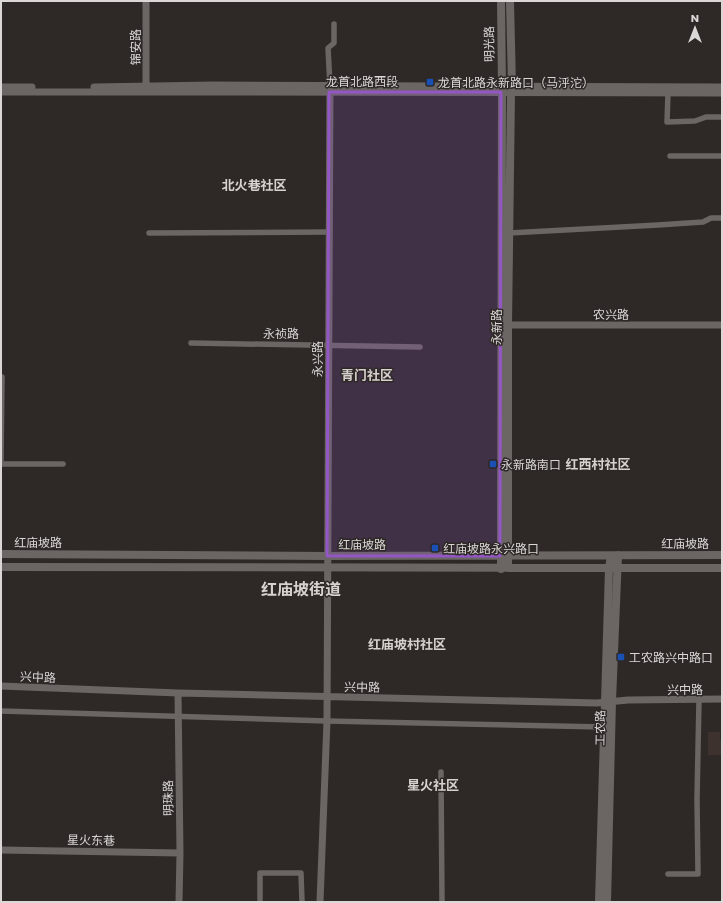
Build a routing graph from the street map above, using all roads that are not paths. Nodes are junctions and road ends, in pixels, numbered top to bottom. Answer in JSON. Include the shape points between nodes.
{"nodes":[{"id":1,"x":146,"y":1,"type":"edge"},
{"id":2,"x":501,"y":1,"type":"edge"},
{"id":3,"x":510,"y":1,"type":"edge"},
{"id":4,"x":334,"y":24,"type":"dead end"},
{"id":5,"x":1,"y":87,"type":"edge"},
{"id":6,"x":722,"y":87,"type":"edge"},
{"id":7,"x":146,"y":89,"type":"junction"},
{"id":8,"x":329,"y":89,"type":"junction"},
{"id":9,"x":501,"y":89,"type":"junction"},
{"id":10,"x":511,"y":90,"type":"junction"},
{"id":11,"x":1,"y":92,"type":"edge"},
{"id":12,"x":668,"y":93,"type":"junction"},
{"id":13,"x":722,"y":93,"type":"edge"},
{"id":14,"x":722,"y":117,"type":"edge"},
{"id":15,"x":670,"y":156,"type":"dead end"},
{"id":16,"x":722,"y":156,"type":"edge"},
{"id":17,"x":722,"y":218,"type":"edge"},
{"id":18,"x":328,"y":232,"type":"junction"},
{"id":19,"x":149,"y":233,"type":"dead end"},
{"id":20,"x":509,"y":233,"type":"junction"},
{"id":21,"x":504,"y":325,"type":"junction"},
{"id":22,"x":722,"y":325,"type":"edge"},
{"id":23,"x":191,"y":344,"type":"dead end"},
{"id":24,"x":328,"y":344,"type":"junction"},
{"id":25,"x":420,"y":347,"type":"dead end"},
{"id":26,"x":2,"y":377,"type":"edge"},
{"id":27,"x":1,"y":464,"type":"edge"},
{"id":28,"x":63,"y":464,"type":"dead end"},
{"id":29,"x":1,"y":554,"type":"edge"},
{"id":30,"x":722,"y":555,"type":"edge"},
{"id":31,"x":327,"y":556,"type":"junction"},
{"id":32,"x":505,"y":556,"type":"junction"},
{"id":33,"x":614,"y":556,"type":"junction"},
{"id":34,"x":1,"y":567,"type":"edge"},
{"id":35,"x":327,"y":568,"type":"junction"},
{"id":36,"x":504,"y":568,"type":"junction"},
{"id":37,"x":613,"y":568,"type":"junction"},
{"id":38,"x":722,"y":568,"type":"edge"},
{"id":39,"x":1,"y":686,"type":"edge"},
{"id":40,"x":178,"y":693,"type":"junction"},
{"id":41,"x":327,"y":698,"type":"junction"},
{"id":42,"x":722,"y":699,"type":"edge"},
{"id":43,"x":700,"y":700,"type":"junction"},
{"id":44,"x":608,"y":702,"type":"junction"},
{"id":45,"x":1,"y":710,"type":"edge"},
{"id":46,"x":178,"y":715,"type":"junction"},
{"id":47,"x":327,"y":721,"type":"junction"},
{"id":48,"x":604,"y":727,"type":"junction"},
{"id":49,"x":441,"y":772,"type":"dead end"},
{"id":50,"x":1,"y":850,"type":"edge"},
{"id":51,"x":180,"y":853,"type":"junction"},
{"id":52,"x":668,"y":874,"type":"dead end"},
{"id":53,"x":179,"y":902,"type":"edge"},
{"id":54,"x":260,"y":902,"type":"edge"},
{"id":55,"x":302,"y":902,"type":"edge"},
{"id":56,"x":320,"y":902,"type":"edge"},
{"id":57,"x":442,"y":902,"type":"edge"},
{"id":58,"x":600,"y":902,"type":"edge"},
{"id":59,"x":608,"y":902,"type":"edge"}],
"edges":[{"from":1,"to":7,"type":"street","name":"锦安路"},
{"from":2,"to":9,"type":"main road","name":"明光路"},
{"from":3,"to":10,"type":"main road","name":"明光路"},
{"from":4,"to":8,"type":"street","name":"永兴路","via":[[334,43],[328,48]]},
{"from":5,"to":7,"type":"street","name":"龙首北路西段"},
{"from":6,"to":10,"type":"street","name":"龙首北路西段"},
{"from":7,"to":8,"type":"street","name":"龙首北路西段"},
{"from":7,"to":11,"type":"street","name":"龙首北路西段"},
{"from":8,"to":9,"type":"street","name":"龙首北路西段"},
{"from":8,"to":18,"type":"street","name":"永兴路"},
{"from":9,"to":10,"type":"street","name":"龙首北路西段"},
{"from":9,"to":21,"type":"main road","name":"永新路"},
{"from":10,"to":12,"type":"street","name":"龙首北路西段"},
{"from":10,"to":20,"type":"main road","name":"永新路"},
{"from":12,"to":13,"type":"street","name":"龙首北路西段"},
{"from":12,"to":14,"type":"street","via":[[667,122]]},
{"from":15,"to":16,"type":"street"},
{"from":17,"to":20,"type":"street","via":[[711,218],[703,222]]},
{"from":18,"to":19,"type":"street"},
{"from":18,"to":24,"type":"street","name":"永兴路"},
{"from":20,"to":21,"type":"main road","name":"永新路"},
{"from":21,"to":22,"type":"street","name":"农兴路"},
{"from":21,"to":32,"type":"main road","name":"永新路"},
{"from":23,"to":24,"type":"street","name":"永祯路"},
{"from":24,"to":25,"type":"street","name":"永祯路"},
{"from":24,"to":31,"type":"street","name":"永兴路"},
{"from":26,"to":27,"type":"street"},
{"from":27,"to":28,"type":"street"},
{"from":29,"to":31,"type":"main road","name":"红庙坡路"},
{"from":30,"to":33,"type":"main road","name":"红庙坡路"},
{"from":31,"to":32,"type":"main road","name":"红庙坡路"},
{"from":31,"to":35,"type":"street","name":"永兴路"},
{"from":32,"to":33,"type":"main road","name":"红庙坡路"},
{"from":32,"to":36,"type":"main road","name":"永新路"},
{"from":33,"to":37,"type":"main road","name":"工农路"},
{"from":34,"to":35,"type":"main road","name":"红庙坡路"},
{"from":35,"to":36,"type":"main road","name":"红庙坡路"},
{"from":35,"to":41,"type":"street","name":"永兴路"},
{"from":36,"to":37,"type":"main road","name":"红庙坡路"},
{"from":37,"to":38,"type":"main road","name":"红庙坡路"},
{"from":37,"to":44,"type":"main road","name":"工农路"},
{"from":39,"to":40,"type":"street","name":"兴中路"},
{"from":40,"to":41,"type":"street","name":"兴中路"},
{"from":40,"to":46,"type":"street","name":"明珠路"},
{"from":41,"to":44,"type":"street","name":"兴中路"},
{"from":41,"to":47,"type":"street","name":"永兴路"},
{"from":42,"to":43,"type":"street","name":"兴中路"},
{"from":43,"to":44,"type":"street","name":"兴中路"},
{"from":43,"to":52,"type":"street","via":[[698,874]]},
{"from":44,"to":48,"type":"main road","name":"工农路"},
{"from":44,"to":59,"type":"main road","name":"工农路"},
{"from":45,"to":46,"type":"street"},
{"from":46,"to":47,"type":"street"},
{"from":46,"to":51,"type":"street","name":"明珠路"},
{"from":47,"to":48,"type":"street"},
{"from":47,"to":56,"type":"street","name":"永兴路"},
{"from":48,"to":58,"type":"main road","name":"工农路"},
{"from":49,"to":57,"type":"street"},
{"from":50,"to":51,"type":"street","name":"星火东巷"},
{"from":51,"to":53,"type":"street","name":"明珠路"},
{"from":54,"to":55,"type":"street","via":[[260,873],[301,873]]}]}
